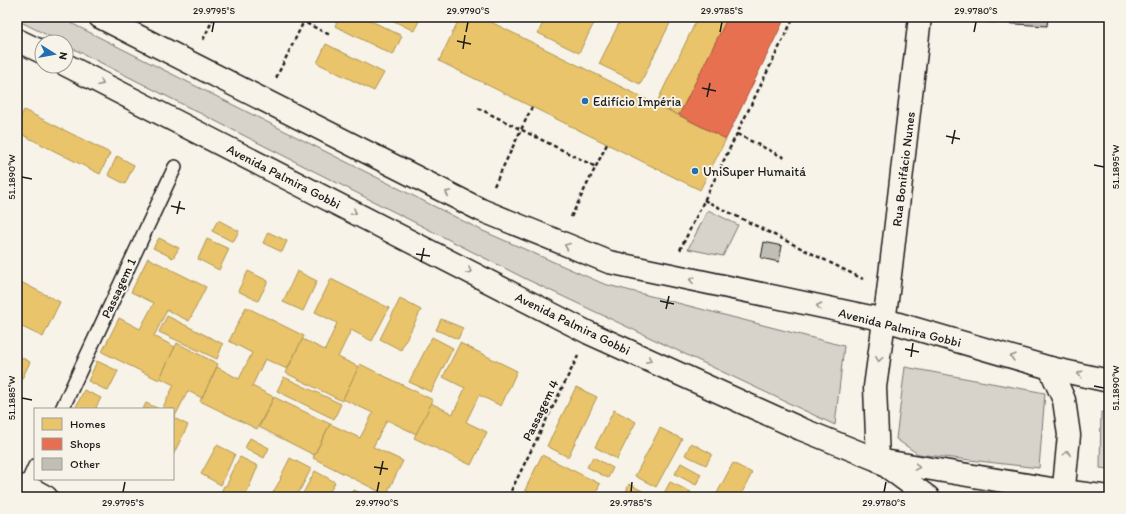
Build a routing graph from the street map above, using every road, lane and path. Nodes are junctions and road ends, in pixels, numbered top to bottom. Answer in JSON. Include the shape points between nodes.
{"nodes":[{"id":1,"x":100,"y":17,"type":"edge"},
{"id":2,"x":214,"y":17,"type":"edge"},
{"id":3,"x":294,"y":17,"type":"edge"},
{"id":4,"x":306,"y":17,"type":"edge"},
{"id":5,"x":794,"y":17,"type":"edge"},
{"id":6,"x":920,"y":17,"type":"edge"},
{"id":7,"x":304,"y":22,"type":"junction"},
{"id":8,"x":207,"y":31,"type":"dead end"},
{"id":9,"x":330,"y":35,"type":"dead end"},
{"id":10,"x":17,"y":40,"type":"edge"},
{"id":11,"x":34,"y":48,"type":"edge"},
{"id":12,"x":281,"y":68,"type":"dead end"},
{"id":13,"x":74,"y":69,"type":"edge"},
{"id":14,"x":532,"y":107,"type":"dead end"},
{"id":15,"x":478,"y":108,"type":"dead end"},
{"id":16,"x":521,"y":130,"type":"junction"},
{"id":17,"x":737,"y":134,"type":"junction"},
{"id":18,"x":607,"y":144,"type":"dead end"},
{"id":19,"x":785,"y":158,"type":"dead end"},
{"id":20,"x":175,"y":167,"type":"dead end"},
{"id":21,"x":596,"y":167,"type":"junction"},
{"id":22,"x":499,"y":176,"type":"dead end"},
{"id":23,"x":704,"y":200,"type":"junction"},
{"id":24,"x":573,"y":213,"type":"dead end"},
{"id":25,"x":667,"y":275,"type":"junction"},
{"id":26,"x":888,"y":292,"type":"junction"},
{"id":27,"x":885,"y":320,"type":"junction"},
{"id":28,"x":589,"y":333,"type":"junction"},
{"id":29,"x":1050,"y":368,"type":"junction"},
{"id":30,"x":1109,"y":381,"type":"edge"},
{"id":31,"x":62,"y":408,"type":"edge"},
{"id":32,"x":878,"y":460,"type":"junction"},
{"id":33,"x":34,"y":468,"type":"edge"},
{"id":34,"x":23,"y":491,"type":"edge"},
{"id":35,"x":1063,"y":494,"type":"edge"},
{"id":36,"x":46,"y":497,"type":"edge"},
{"id":37,"x":508,"y":497,"type":"edge"},
{"id":38,"x":928,"y":497,"type":"edge"},
{"id":39,"x":1109,"y":497,"type":"edge"}],
"edges":[{"from":25,"to":1,"type":"street","name":"Avenida Palmira Gobbi","one_way":true,"via":[[609,262],[481,210]]},
{"from":2,"to":8,"type":"path"},
{"from":3,"to":7,"type":"path"},
{"from":4,"to":7,"type":"path"},
{"from":5,"to":17,"type":"path"},
{"from":6,"to":26,"type":"street","name":"Rua Bonifácio Nunes"},
{"from":7,"to":9,"type":"path"},
{"from":7,"to":12,"type":"path"},
{"from":10,"to":11,"type":"street"},
{"from":13,"to":28,"type":"street","name":"Avenida Palmira Gobbi","one_way":true},
{"from":14,"to":16,"type":"path"},
{"from":15,"to":16,"type":"path"},
{"from":16,"to":21,"type":"path"},
{"from":16,"to":22,"type":"path"},
{"from":17,"to":19,"type":"path"},
{"from":17,"to":23,"type":"path"},
{"from":18,"to":21,"type":"path"},
{"from":20,"to":31,"type":"lane","name":"Passagem 1"},
{"from":21,"to":24,"type":"path"},
{"from":23,"to":25,"type":"path"},
{"from":23,"to":26,"type":"path"},
{"from":27,"to":25,"type":"street","name":"Avenida Palmira Gobbi","one_way":true},
{"from":26,"to":27,"type":"street","name":"Rua Bonifácio Nunes"},
{"from":29,"to":27,"type":"street","name":"Avenida Palmira Gobbi","one_way":true},
{"from":27,"to":32,"type":"street","name":"Rua Bonifácio Nunes","one_way":true,"via":[[875,387]]},
{"from":28,"to":32,"type":"street","name":"Avenida Palmira Gobbi","one_way":true,"via":[[801,429]]},
{"from":28,"to":37,"type":"path","name":"Passagem 4"},
{"from":30,"to":29,"type":"street","name":"Avenida Palmira Gobbi","one_way":true},
{"from":35,"to":29,"type":"street","one_way":true,"via":[[1069,435],[1064,400]]},
{"from":32,"to":35,"type":"street","name":"Avenida Palmira Gobbi","one_way":true},
{"from":32,"to":38,"type":"street"},
{"from":33,"to":34,"type":"lane"},
{"from":34,"to":36,"type":"street"},
{"from":35,"to":39,"type":"street","name":"Avenida Palmira Gobbi"}]}
